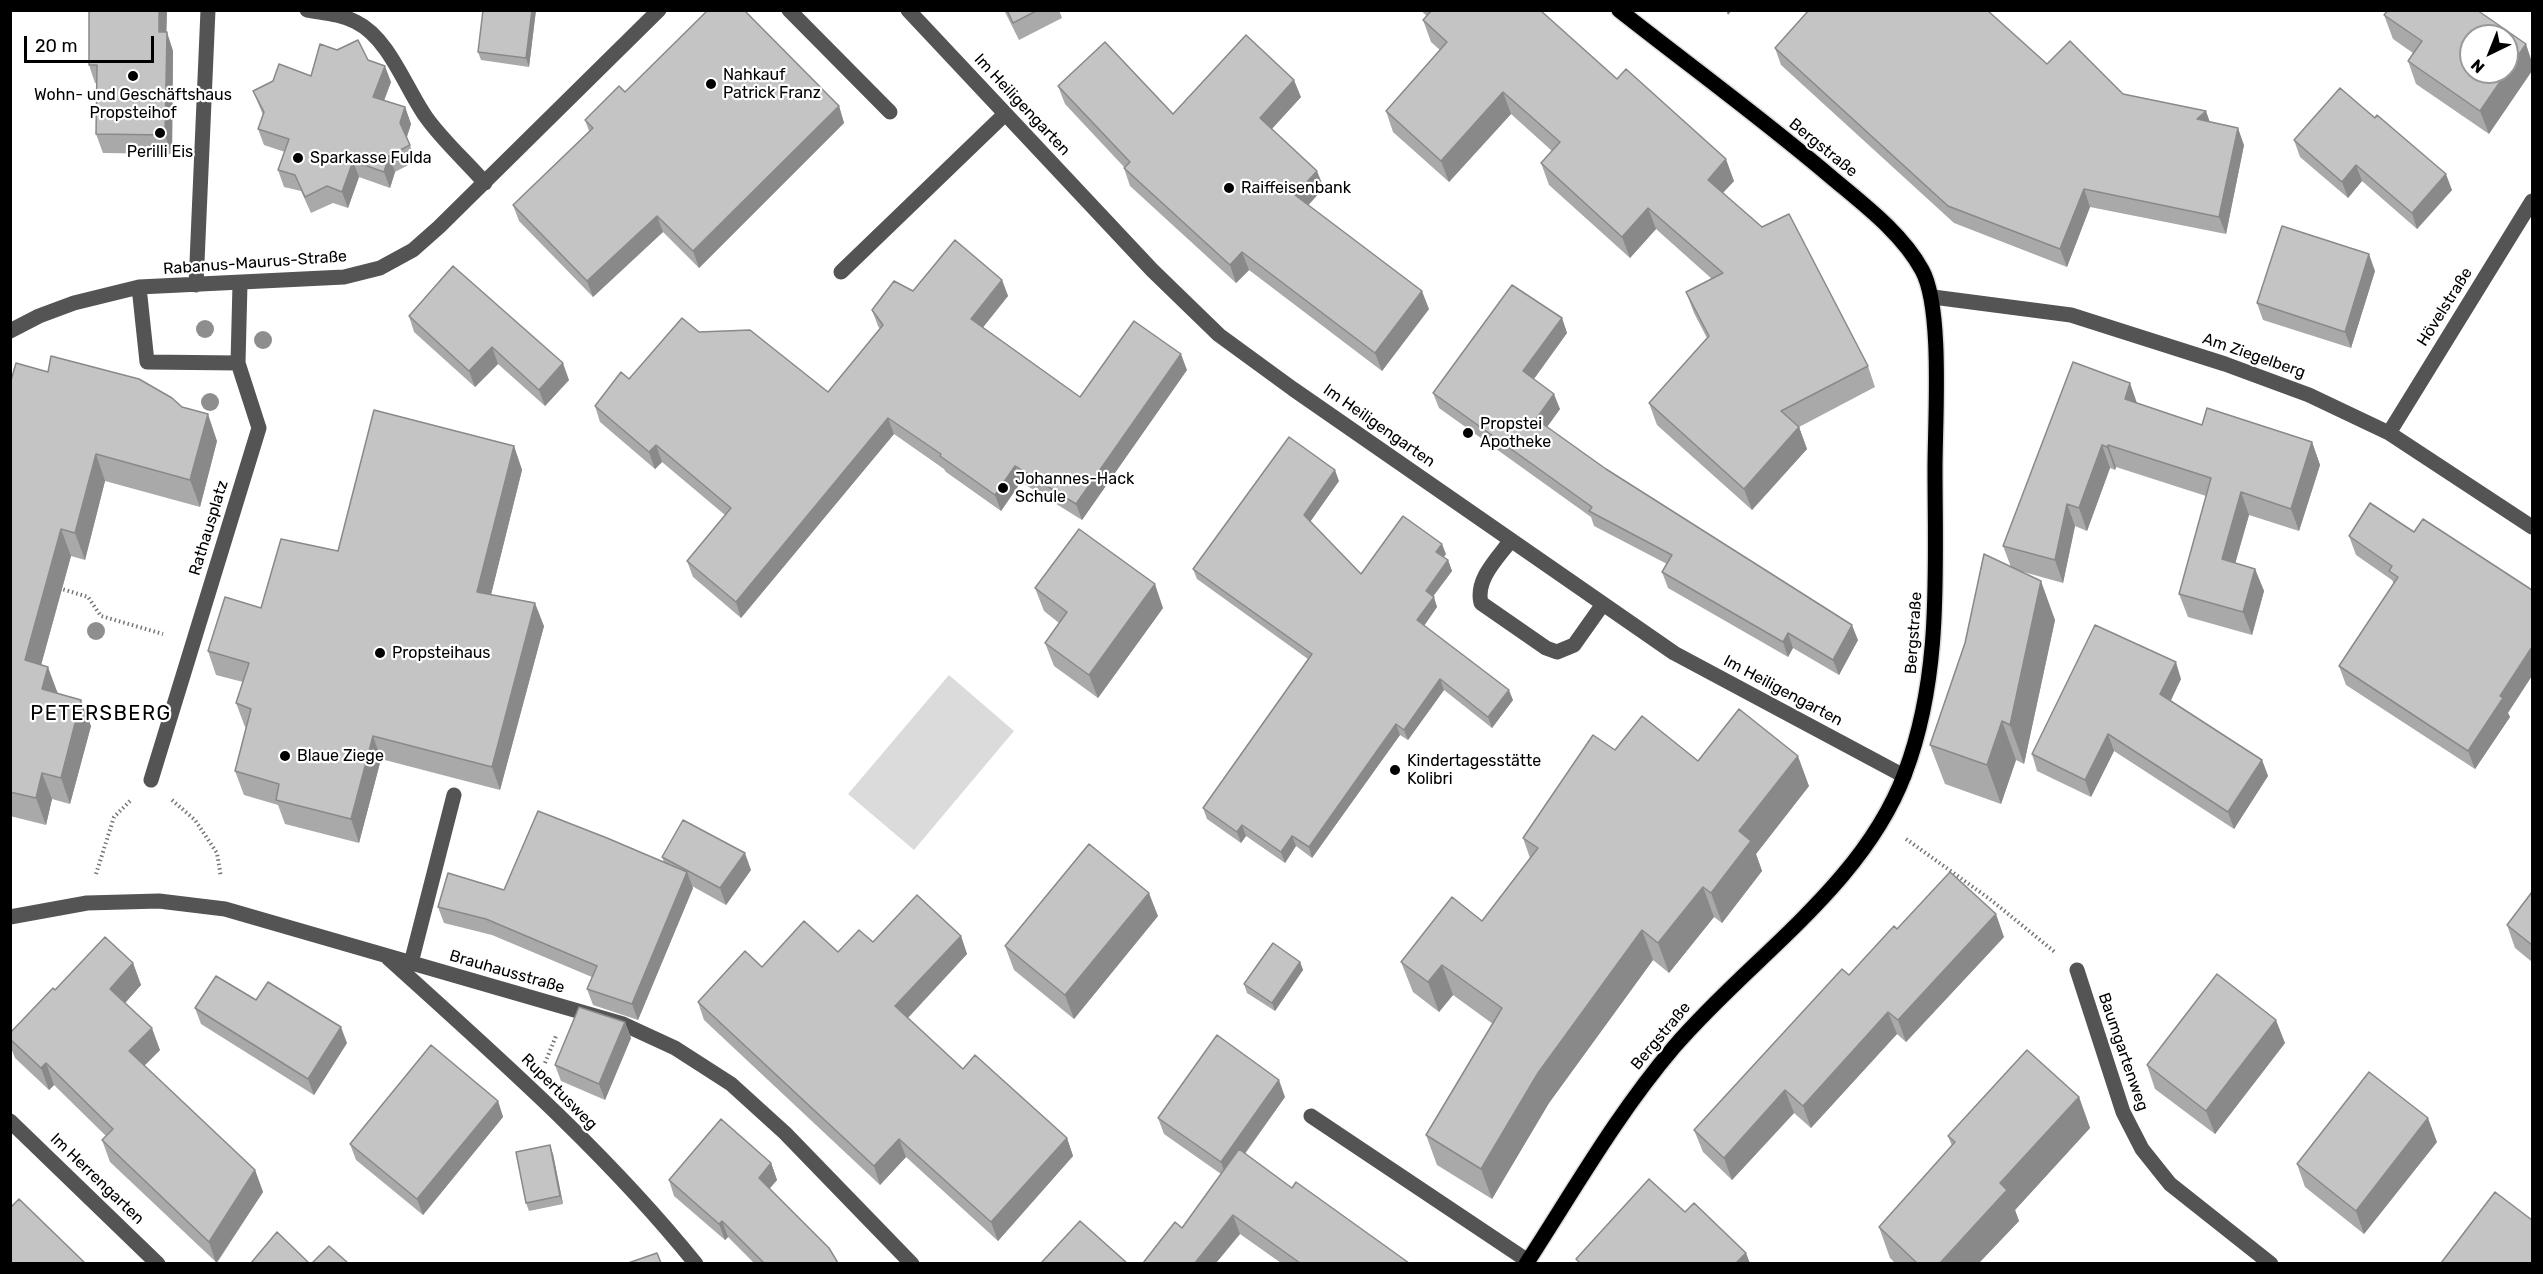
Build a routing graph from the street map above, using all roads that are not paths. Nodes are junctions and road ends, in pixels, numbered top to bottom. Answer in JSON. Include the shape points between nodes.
{"nodes":[{"id":1,"x":208,"y":10,"type":"edge"},
{"id":2,"x":307,"y":10,"type":"edge"},
{"id":3,"x":659,"y":10,"type":"edge"},
{"id":4,"x":789,"y":10,"type":"edge"},
{"id":5,"x":908,"y":10,"type":"edge"},
{"id":6,"x":1619,"y":10,"type":"edge"},
{"id":7,"x":890,"y":112,"type":"dead end"},
{"id":8,"x":1005,"y":114,"type":"junction"},
{"id":9,"x":485,"y":183,"type":"junction"},
{"id":10,"x":2532,"y":201,"type":"edge"},
{"id":11,"x":842,"y":272,"type":"dead end"},
{"id":12,"x":240,"y":284,"type":"junction"},
{"id":13,"x":196,"y":285,"type":"junction"},
{"id":14,"x":139,"y":288,"type":"junction"},
{"id":15,"x":1933,"y":297,"type":"junction"},
{"id":16,"x":10,"y":331,"type":"edge"},
{"id":17,"x":238,"y":363,"type":"junction"},
{"id":18,"x":2388,"y":433,"type":"junction"},
{"id":19,"x":2532,"y":527,"type":"edge"},
{"id":20,"x":1511,"y":540,"type":"junction"},
{"id":21,"x":1603,"y":604,"type":"junction"},
{"id":22,"x":1904,"y":776,"type":"junction"},
{"id":23,"x":151,"y":780,"type":"road end"},
{"id":24,"x":454,"y":795,"type":"dead end"},
{"id":25,"x":10,"y":917,"type":"edge"},
{"id":26,"x":386,"y":956,"type":"junction"},
{"id":27,"x":411,"y":963,"type":"junction"},
{"id":28,"x":2077,"y":970,"type":"road end"},
{"id":29,"x":1311,"y":1116,"type":"dead end"},
{"id":30,"x":10,"y":1121,"type":"edge"},
{"id":31,"x":1527,"y":1262,"type":"edge"},
{"id":32,"x":158,"y":1263,"type":"edge"},
{"id":33,"x":696,"y":1263,"type":"edge"},
{"id":34,"x":912,"y":1263,"type":"edge"},
{"id":35,"x":2271,"y":1263,"type":"edge"}],
"edges":[{"from":1,"to":13,"type":"street"},
{"from":2,"to":9,"type":"street","via":[[338,14],[372,33],[427,119]]},
{"from":3,"to":9,"type":"street","name":"Rabanus-Maurus-Straße"},
{"from":4,"to":7,"type":"street"},
{"from":5,"to":8,"type":"street","name":"Im Heiligengarten"},
{"from":6,"to":15,"type":"main road","name":"Bergstraße","via":[[1860,202],[1900,240],[1923,270]]},
{"from":8,"to":11,"type":"street"},
{"from":8,"to":20,"type":"street","name":"Im Heiligengarten","via":[[1152,270],[1219,334]]},
{"from":9,"to":12,"type":"street","name":"Rabanus-Maurus-Straße","via":[[413,250],[380,268],[344,278]]},
{"from":10,"to":18,"type":"street","name":"Hövelstraße"},
{"from":12,"to":13,"type":"street","name":"Rabanus-Maurus-Straße"},
{"from":12,"to":17,"type":"street","name":"Rathausplatz"},
{"from":13,"to":14,"type":"street","name":"Rabanus-Maurus-Straße"},
{"from":14,"to":16,"type":"street","name":"Rabanus-Maurus-Straße","via":[[74,303]]},
{"from":14,"to":17,"type":"street","via":[[147,362]]},
{"from":15,"to":18,"type":"street","name":"Am Ziegelberg","via":[[2071,315],[2299,391]]},
{"from":15,"to":22,"type":"main road","name":"Bergstraße","via":[[1935,621],[1923,721]]},
{"from":17,"to":23,"type":"street","name":"Rathausplatz","via":[[259,428]]},
{"from":18,"to":19,"type":"street","name":"Am Ziegelberg"},
{"from":20,"to":21,"type":"street","name":"Im Heiligengarten"},
{"from":20,"to":21,"type":"street","via":[[1481,583],[1479,594],[1482,603],[1546,648],[1557,652],[1574,645]]},
{"from":21,"to":22,"type":"street","name":"Im Heiligengarten","via":[[1674,653]]},
{"from":22,"to":31,"type":"main road","name":"Bergstraße","via":[[1876,831],[1849,868],[1699,1018],[1630,1103]]},
{"from":24,"to":27,"type":"street"},
{"from":25,"to":26,"type":"street","name":"Brauhausstraße","via":[[87,903],[159,901],[225,909]]},
{"from":26,"to":27,"type":"street","name":"Brauhausstraße"},
{"from":26,"to":33,"type":"street","name":"Rupertusweg","via":[[534,1090],[668,1228]]},
{"from":27,"to":34,"type":"street","name":"Brauhausstraße","via":[[623,1024],[675,1048],[731,1084],[785,1133]]},
{"from":28,"to":35,"type":"street","name":"Baumgartenweg","via":[[2122,1112],[2142,1149],[2170,1184]]},
{"from":29,"to":31,"type":"street"},
{"from":30,"to":32,"type":"street","name":"Im Herrengarten"}]}
